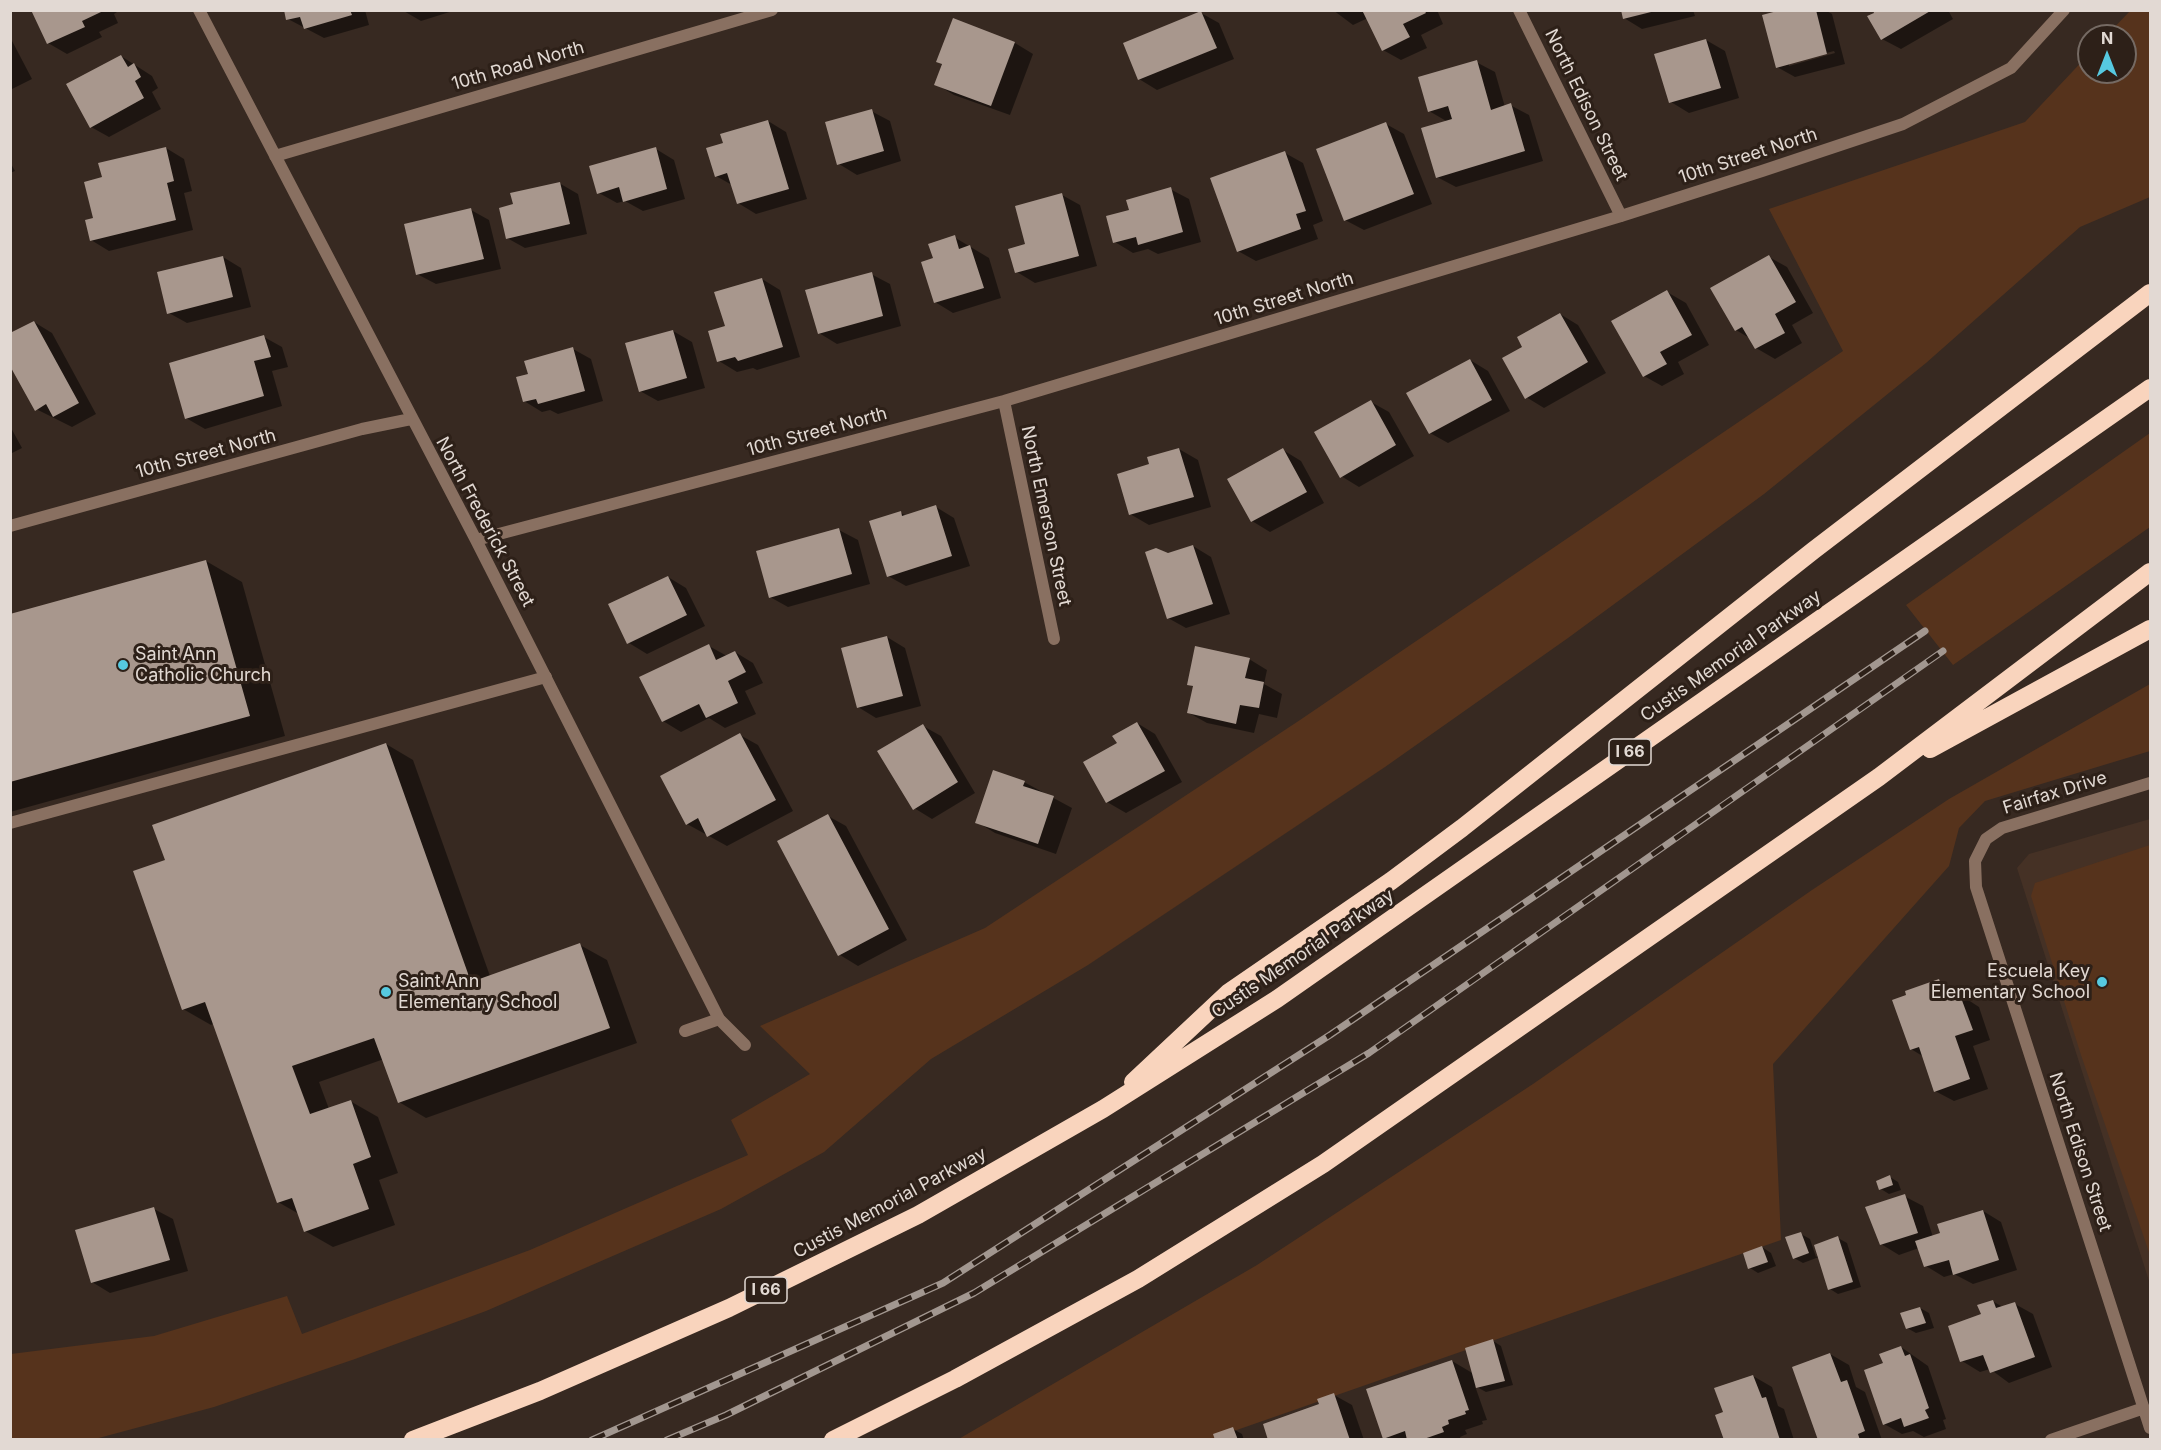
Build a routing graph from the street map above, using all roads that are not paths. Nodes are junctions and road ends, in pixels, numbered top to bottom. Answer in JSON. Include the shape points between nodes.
{"nodes":[{"id":1,"x":199,"y":10,"type":"edge"},
{"id":2,"x":772,"y":10,"type":"edge"},
{"id":3,"x":1519,"y":10,"type":"edge"},
{"id":4,"x":2064,"y":10,"type":"edge"},
{"id":5,"x":274,"y":156,"type":"junction"},
{"id":6,"x":1621,"y":216,"type":"junction"},
{"id":7,"x":2151,"y":293,"type":"edge"},
{"id":8,"x":2151,"y":388,"type":"edge"},
{"id":9,"x":1004,"y":401,"type":"junction"},
{"id":10,"x":411,"y":419,"type":"junction"},
{"id":11,"x":10,"y":526,"type":"edge"},
{"id":12,"x":476,"y":540,"type":"junction"},
{"id":13,"x":2151,"y":572,"type":"edge"},
{"id":14,"x":2151,"y":629,"type":"edge"},
{"id":15,"x":1054,"y":639,"type":"dead end"},
{"id":16,"x":546,"y":677,"type":"junction"},
{"id":17,"x":1879,"y":777,"type":"junction"},
{"id":18,"x":2151,"y":783,"type":"edge"},
{"id":19,"x":10,"y":823,"type":"edge"},
{"id":20,"x":1976,"y":887,"type":"joint"},
{"id":21,"x":719,"y":1019,"type":"junction"},
{"id":22,"x":685,"y":1032,"type":"dead end"},
{"id":23,"x":745,"y":1045,"type":"dead end"},
{"id":24,"x":1103,"y":1109,"type":"junction"},
{"id":25,"x":2144,"y":1408,"type":"junction"},
{"id":26,"x":2151,"y":1428,"type":"edge"},
{"id":27,"x":413,"y":1440,"type":"edge"},
{"id":28,"x":833,"y":1440,"type":"edge"},
{"id":29,"x":2051,"y":1440,"type":"edge"}],
"edges":[{"from":1,"to":5,"type":"street","name":"North Frederick Street"},
{"from":2,"to":5,"type":"street","name":"10th Road North"},
{"from":3,"to":6,"type":"street","name":"North Edison Street"},
{"from":4,"to":6,"type":"street","name":"10th Street North","via":[[2011,68],[1903,124]]},
{"from":5,"to":10,"type":"street","name":"North Frederick Street"},
{"from":6,"to":9,"type":"street","name":"10th Street North"},
{"from":7,"to":24,"type":"highway","via":[[1814,550],[1462,828],[1228,993]]},
{"from":8,"to":24,"type":"highway","name":"Custis Memorial Parkway","number":"I 66","via":[[1277,999]]},
{"from":9,"to":12,"type":"street","name":"10th Street North"},
{"from":9,"to":15,"type":"street","name":"North Emerson Street"},
{"from":10,"to":11,"type":"street","name":"10th Street North"},
{"from":10,"to":12,"type":"street","name":"North Frederick Street"},
{"from":12,"to":16,"type":"street","name":"North Frederick Street"},
{"from":13,"to":17,"type":"highway"},
{"from":14,"to":17,"type":"highway"},
{"from":16,"to":19,"type":"street"},
{"from":16,"to":21,"type":"street","name":"North Frederick Street"},
{"from":17,"to":28,"type":"highway","via":[[1314,1170],[1128,1285]]},
{"from":18,"to":20,"type":"street","name":"Fairfax Drive","via":[[2002,828],[1986,839],[1975,861]]},
{"from":20,"to":25,"type":"street","name":"North Edison Street"},
{"from":21,"to":22,"type":"street"},
{"from":21,"to":23,"type":"street","name":"North Frederick Street"},
{"from":24,"to":27,"type":"highway","name":"Custis Memorial Parkway","number":"I 66","via":[[918,1215],[739,1304],[551,1386]]},
{"from":25,"to":26,"type":"street","name":"North Edison Street"},
{"from":25,"to":29,"type":"street"}]}
